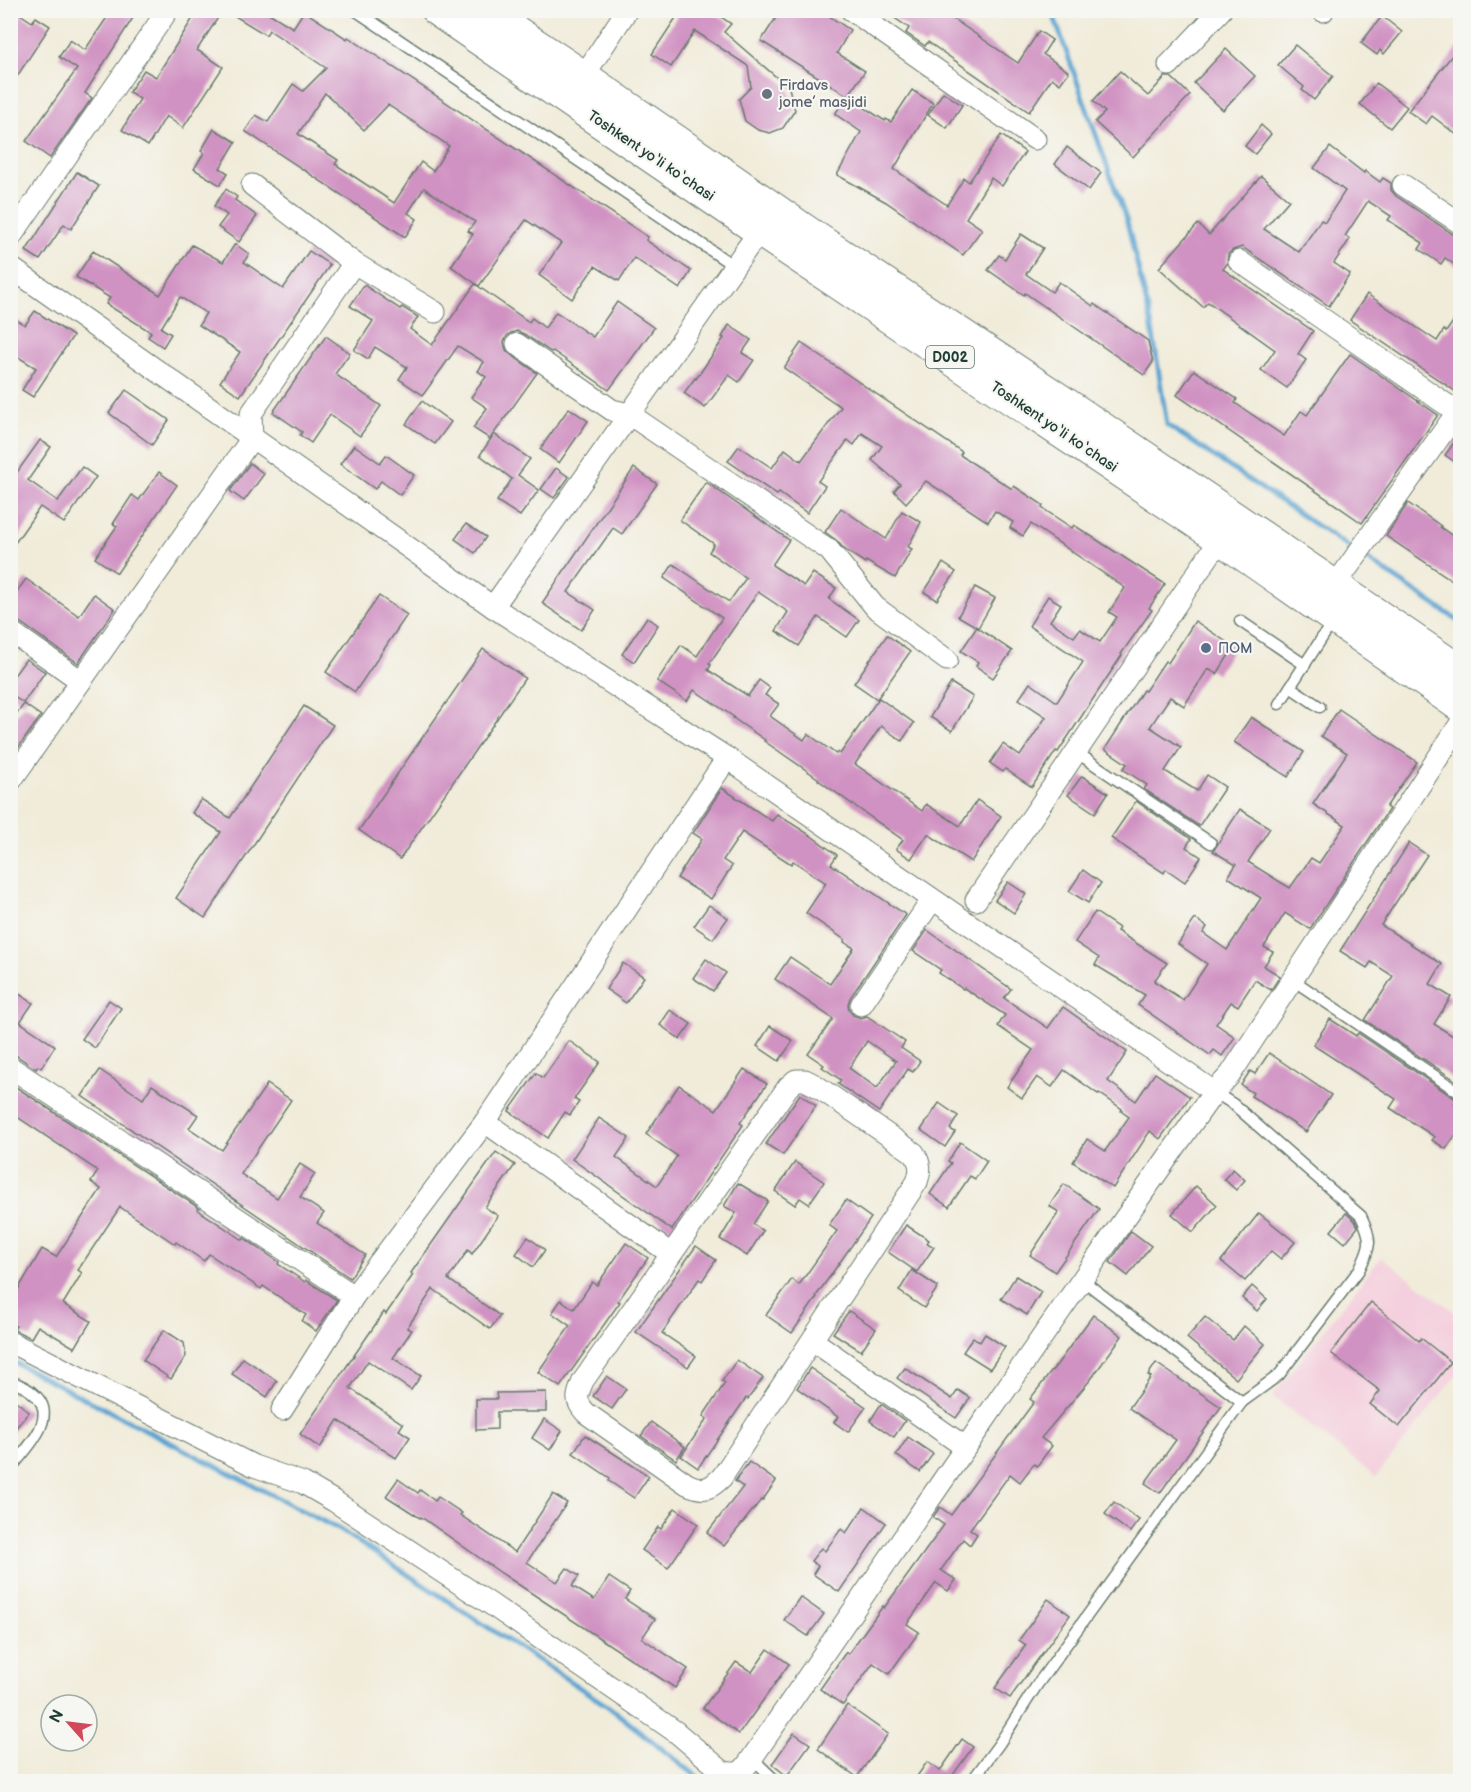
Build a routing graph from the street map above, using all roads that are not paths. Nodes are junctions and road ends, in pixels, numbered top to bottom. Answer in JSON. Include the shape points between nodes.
{"nodes":[{"id":1,"x":168,"y":10,"type":"edge"},
{"id":2,"x":355,"y":10,"type":"edge"},
{"id":3,"x":438,"y":10,"type":"edge"},
{"id":4,"x":482,"y":10,"type":"edge"},
{"id":5,"x":627,"y":10,"type":"edge"},
{"id":6,"x":851,"y":10,"type":"edge"},
{"id":7,"x":1221,"y":10,"type":"edge"},
{"id":8,"x":1169,"y":65,"type":"dead end"},
{"id":9,"x":583,"y":77,"type":"junction"},
{"id":10,"x":1035,"y":139,"type":"dead end"},
{"id":11,"x":252,"y":185,"type":"dead end"},
{"id":12,"x":1403,"y":185,"type":"dead end"},
{"id":13,"x":1461,"y":223,"type":"edge"},
{"id":14,"x":760,"y":230,"type":"junction"},
{"id":15,"x":10,"y":238,"type":"edge"},
{"id":16,"x":1239,"y":261,"type":"dead end"},
{"id":17,"x":354,"y":263,"type":"junction"},
{"id":18,"x":734,"y":266,"type":"junction"},
{"id":19,"x":10,"y":267,"type":"edge"},
{"id":20,"x":435,"y":312,"type":"dead end"},
{"id":21,"x":517,"y":344,"type":"dead end"},
{"id":22,"x":994,"y":371,"type":"junction"},
{"id":23,"x":1460,"y":411,"type":"edge"},
{"id":24,"x":629,"y":414,"type":"junction"},
{"id":25,"x":252,"y":438,"type":"junction"},
{"id":26,"x":1221,"y":538,"type":"junction"},
{"id":27,"x":1334,"y":603,"type":"junction"},
{"id":28,"x":493,"y":607,"type":"junction"},
{"id":29,"x":1240,"y":621,"type":"dead end"},
{"id":30,"x":10,"y":631,"type":"edge"},
{"id":31,"x":947,"y":660,"type":"dead end"},
{"id":32,"x":1305,"y":664,"type":"junction"},
{"id":33,"x":1461,"y":672,"type":"edge"},
{"id":34,"x":81,"y":681,"type":"junction"},
{"id":35,"x":1290,"y":687,"type":"junction"},
{"id":36,"x":1279,"y":704,"type":"dead end"},
{"id":37,"x":1461,"y":705,"type":"edge"},
{"id":38,"x":1320,"y":707,"type":"dead end"},
{"id":39,"x":1461,"y":724,"type":"edge"},
{"id":40,"x":1076,"y":752,"type":"junction"},
{"id":41,"x":727,"y":758,"type":"junction"},
{"id":42,"x":10,"y":782,"type":"edge"},
{"id":43,"x":1211,"y":843,"type":"dead end"},
{"id":44,"x":932,"y":900,"type":"junction"},
{"id":45,"x":975,"y":900,"type":"dead end"},
{"id":46,"x":1293,"y":980,"type":"junction"},
{"id":47,"x":861,"y":1005,"type":"dead end"},
{"id":48,"x":10,"y":1067,"type":"edge"},
{"id":49,"x":1214,"y":1092,"type":"junction"},
{"id":50,"x":1461,"y":1093,"type":"edge"},
{"id":51,"x":485,"y":1122,"type":"junction"},
{"id":52,"x":671,"y":1254,"type":"junction"},
{"id":53,"x":1081,"y":1279,"type":"junction"},
{"id":54,"x":354,"y":1296,"type":"junction"},
{"id":55,"x":812,"y":1340,"type":"junction"},
{"id":56,"x":10,"y":1342,"type":"edge"},
{"id":57,"x":10,"y":1381,"type":"edge"},
{"id":58,"x":1242,"y":1402,"type":"junction"},
{"id":59,"x":282,"y":1410,"type":"dead end"},
{"id":60,"x":964,"y":1447,"type":"junction"},
{"id":61,"x":10,"y":1469,"type":"edge"},
{"id":62,"x":752,"y":1758,"type":"junction"},
{"id":63,"x":777,"y":1782,"type":"edge"},
{"id":64,"x":971,"y":1782,"type":"edge"}],
"edges":[{"from":1,"to":15,"type":"street"},
{"from":2,"to":18,"type":"lane"},
{"from":3,"to":14,"type":"highway","name":"Toshkent yo‘li ko‘chasi","number":"D002"},
{"from":4,"to":9,"type":"highway","name":"Toshkent yo‘li ko‘chasi","number":"D002"},
{"from":5,"to":9,"type":"street"},
{"from":6,"to":10,"type":"street"},
{"from":7,"to":8,"type":"street"},
{"from":9,"to":22,"type":"highway","name":"Toshkent yo‘li ko‘chasi","number":"D002","via":[[809,234]]},
{"from":11,"to":17,"type":"street"},
{"from":12,"to":13,"type":"street"},
{"from":14,"to":18,"type":"street"},
{"from":14,"to":22,"type":"highway","name":"Toshkent yo‘li ko‘chasi","number":"D002"},
{"from":16,"to":23,"type":"street"},
{"from":17,"to":20,"type":"street"},
{"from":17,"to":25,"type":"street","via":[[251,414]]},
{"from":18,"to":24,"type":"street"},
{"from":19,"to":25,"type":"street"},
{"from":21,"to":24,"type":"street","via":[[612,410]]},
{"from":22,"to":26,"type":"highway","name":"Toshkent yo‘li ko‘chasi","number":"D002"},
{"from":22,"to":27,"type":"highway","name":"Toshkent yo‘li ko‘chasi","number":"D002"},
{"from":23,"to":27,"type":"street","via":[[1358,554]]},
{"from":24,"to":28,"type":"street"},
{"from":24,"to":31,"type":"street","via":[[829,550],[875,607]]},
{"from":25,"to":28,"type":"street"},
{"from":25,"to":34,"type":"street"},
{"from":26,"to":27,"type":"highway","name":"Toshkent yo‘li ko‘chasi","number":"D002"},
{"from":26,"to":40,"type":"street"},
{"from":27,"to":32,"type":"lane"},
{"from":27,"to":33,"type":"highway","name":"Toshkent yo‘li ko‘chasi","number":"D002"},
{"from":27,"to":37,"type":"highway","name":"Toshkent yo‘li ko‘chasi","number":"D002"},
{"from":28,"to":41,"type":"street"},
{"from":29,"to":32,"type":"lane"},
{"from":30,"to":34,"type":"street"},
{"from":32,"to":35,"type":"lane"},
{"from":34,"to":42,"type":"street"},
{"from":35,"to":36,"type":"lane"},
{"from":35,"to":38,"type":"lane"},
{"from":39,"to":46,"type":"street"},
{"from":40,"to":43,"type":"lane"},
{"from":40,"to":45,"type":"street"},
{"from":41,"to":44,"type":"street"},
{"from":41,"to":51,"type":"street"},
{"from":44,"to":47,"type":"street"},
{"from":44,"to":49,"type":"street"},
{"from":46,"to":49,"type":"street","via":[[1230,1075]]},
{"from":46,"to":50,"type":"lane"},
{"from":48,"to":54,"type":"street"},
{"from":49,"to":53,"type":"street"},
{"from":49,"to":58,"type":"lane","via":[[1233,1104],[1361,1216],[1369,1234],[1368,1250],[1359,1270],[1279,1375]]},
{"from":51,"to":52,"type":"street"},
{"from":51,"to":54,"type":"street"},
{"from":52,"to":55,"type":"street","via":[[583,1381],[577,1396],[578,1405],[586,1413],[687,1484],[698,1489],[712,1487],[722,1477]]},
{"from":52,"to":55,"type":"street","via":[[788,1087],[796,1080],[815,1085],[915,1153],[921,1172]]},
{"from":53,"to":58,"type":"lane"},
{"from":53,"to":60,"type":"street"},
{"from":54,"to":59,"type":"street"},
{"from":55,"to":60,"type":"street"},
{"from":56,"to":62,"type":"street","via":[[254,1466],[303,1483],[489,1603],[676,1732],[722,1771],[738,1773]]},
{"from":57,"to":61,"type":"lane","via":[[35,1394],[43,1405],[45,1418]]},
{"from":58,"to":64,"type":"lane","via":[[1037,1684]]},
{"from":60,"to":62,"type":"street"},
{"from":62,"to":63,"type":"lane"}]}
